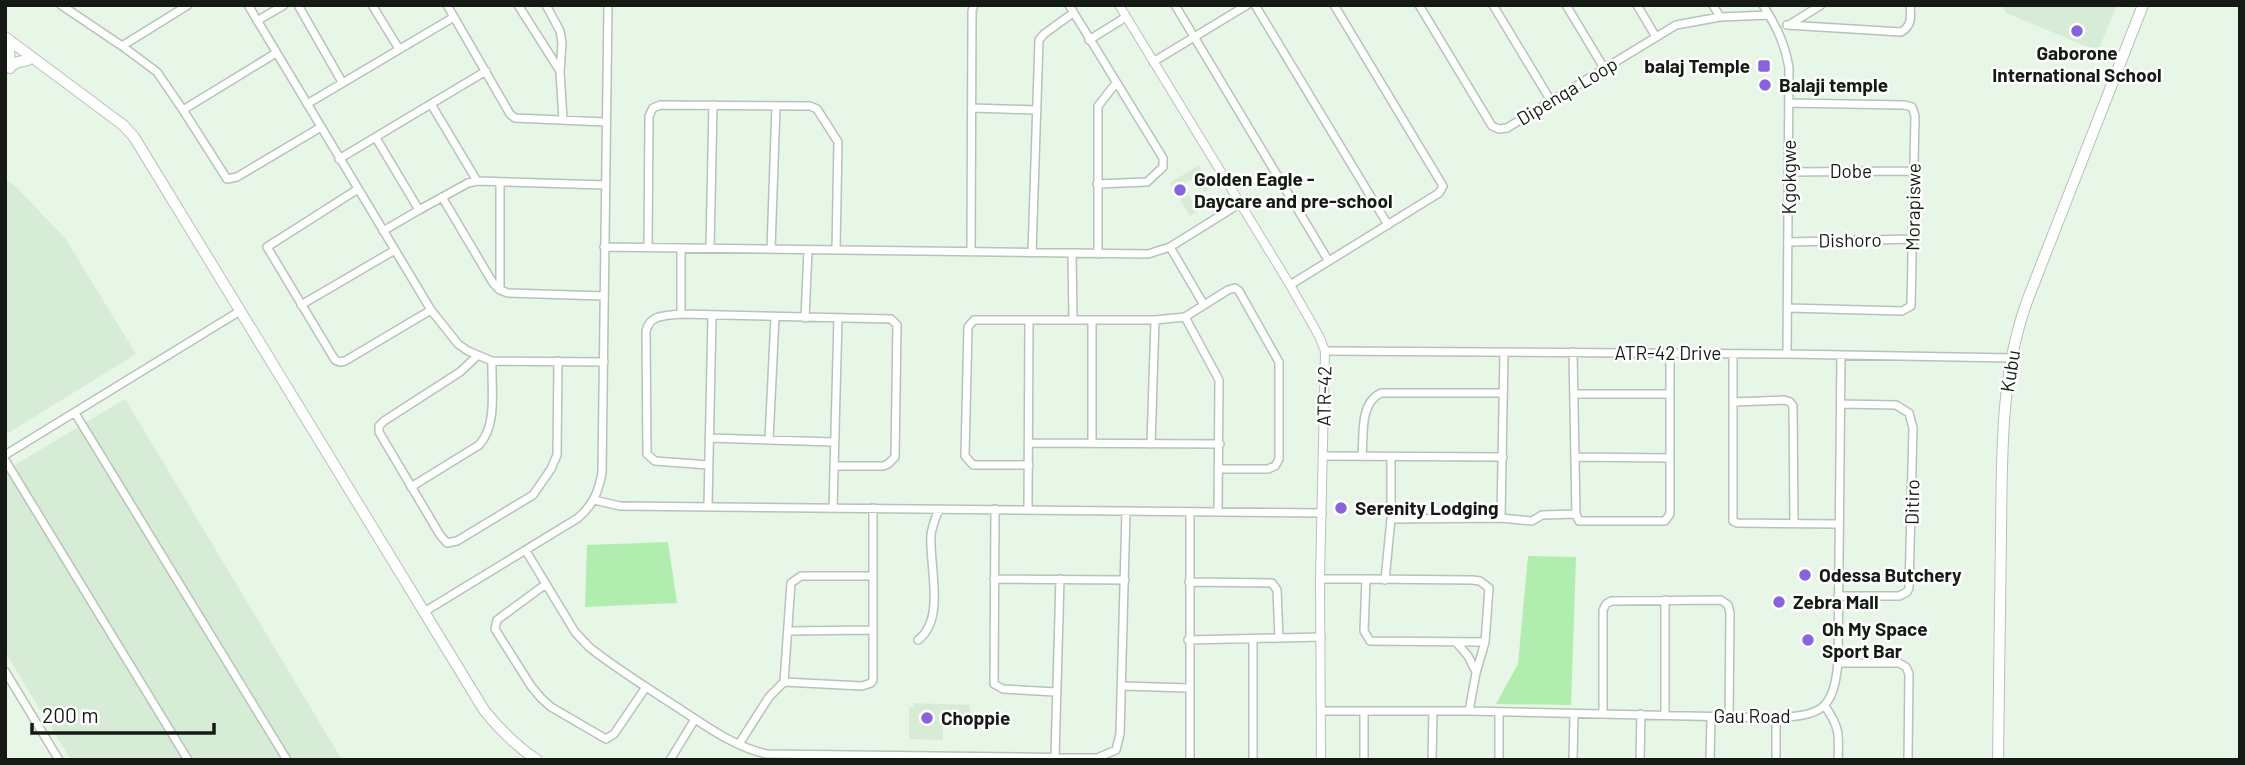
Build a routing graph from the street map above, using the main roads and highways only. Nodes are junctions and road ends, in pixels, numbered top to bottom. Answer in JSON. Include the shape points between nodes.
{"nodes":[{"id":1,"x":2143,"y":5,"type":"edge"},
{"id":2,"x":6,"y":43,"type":"edge"},
{"id":3,"x":28,"y":60,"type":"junction"},
{"id":4,"x":64,"y":82,"type":"junction"},
{"id":5,"x":537,"y":760,"type":"edge"},
{"id":6,"x":1998,"y":760,"type":"edge"}],
"edges":[{"from":1,"to":6,"type":"main road","name":"Kubu","via":[[2022,313],[2007,384]]},
{"from":2,"to":3,"type":"main road"},
{"from":2,"to":3,"type":"main road","via":[[10,67]]},
{"from":2,"to":4,"type":"main road"},
{"from":3,"to":4,"type":"main road"},
{"from":4,"to":5,"type":"main road","via":[[134,136],[484,710],[499,730]]}]}
